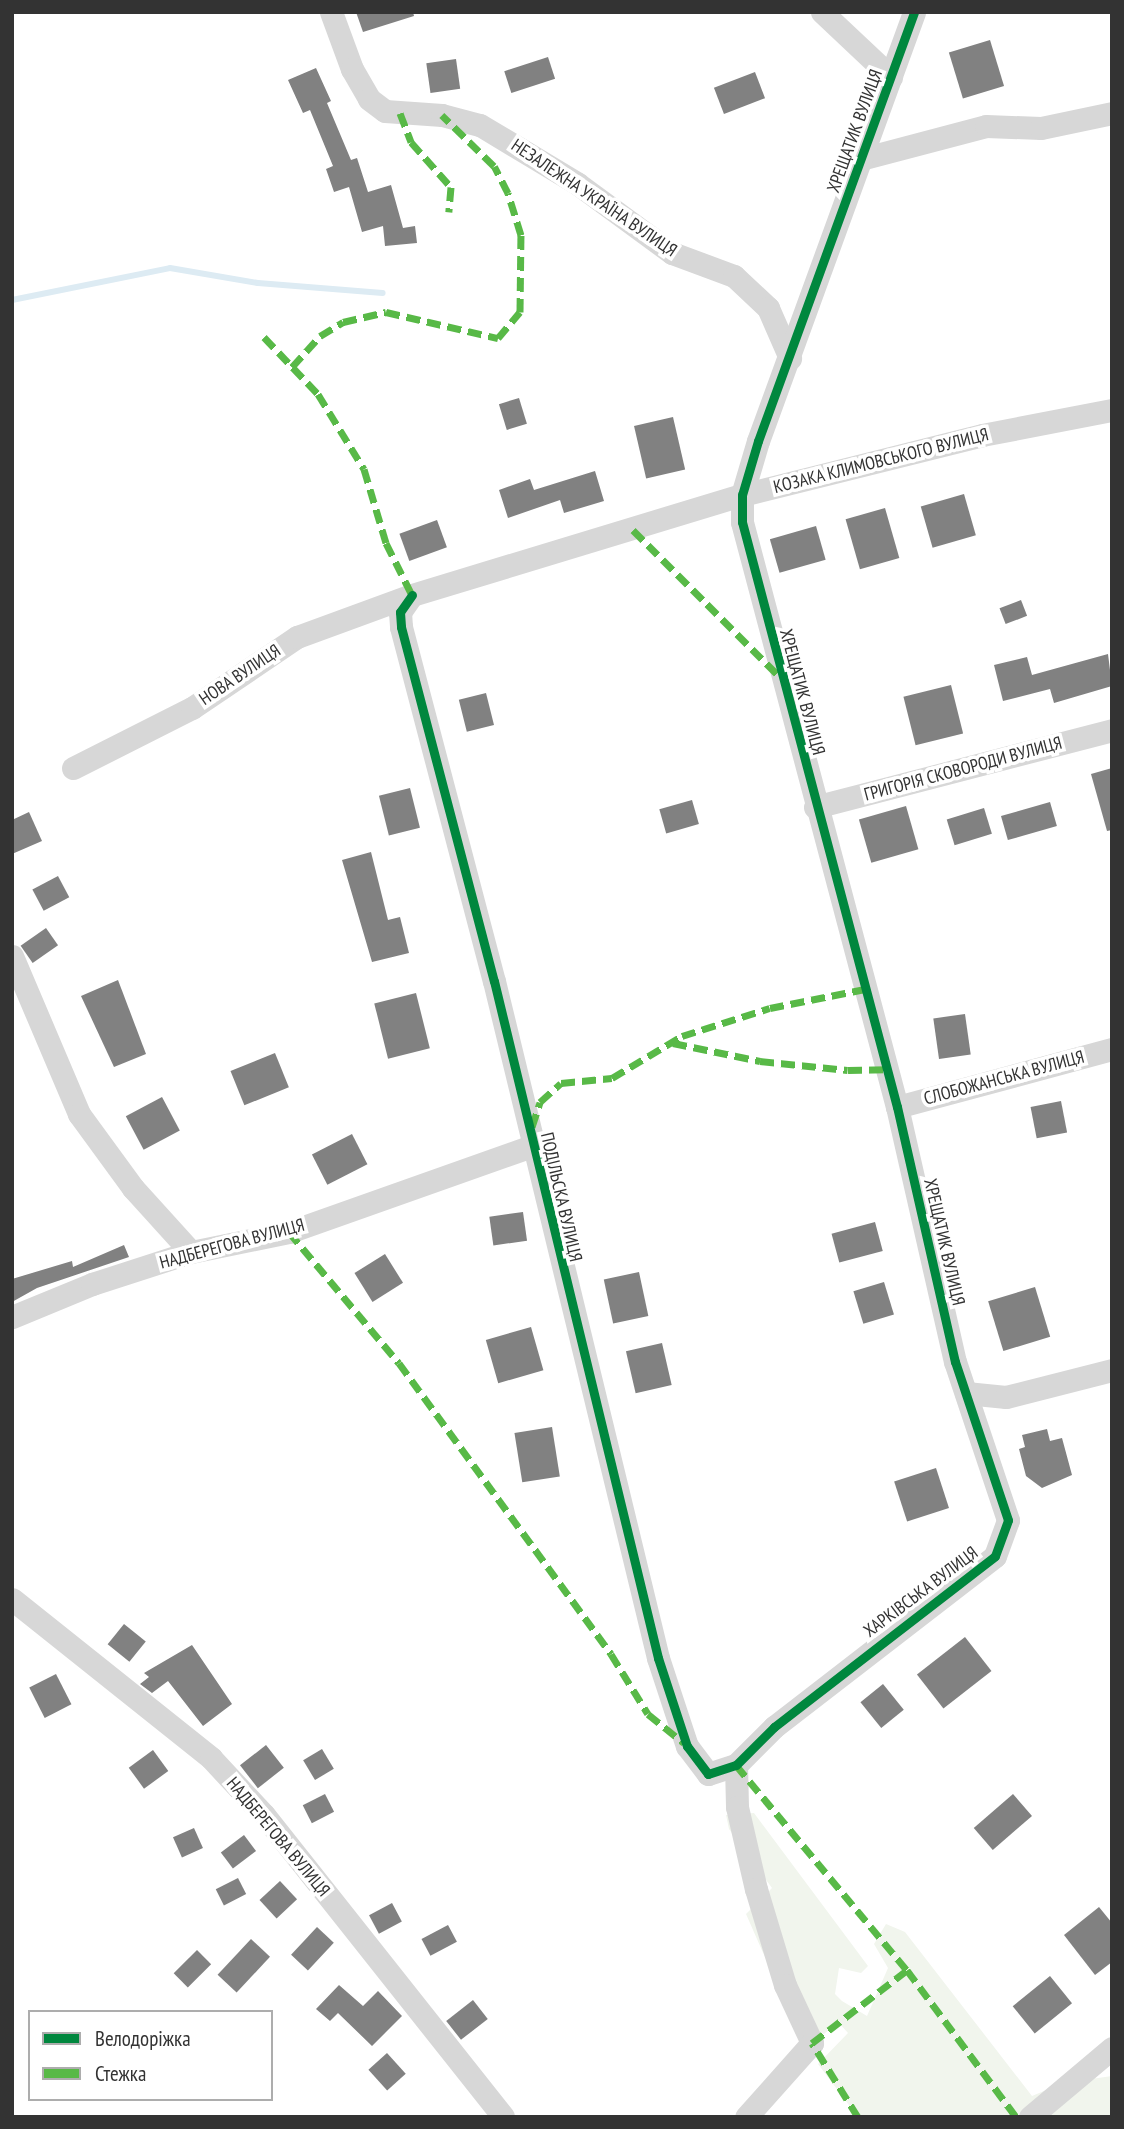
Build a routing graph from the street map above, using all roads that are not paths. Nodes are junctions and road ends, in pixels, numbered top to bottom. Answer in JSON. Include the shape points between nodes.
{"nodes":[{"id":1,"x":331,"y":12,"type":"edge"},
{"id":2,"x":822,"y":12,"type":"edge"},
{"id":3,"x":914,"y":12,"type":"edge"},
{"id":4,"x":891,"y":77,"type":"junction"},
{"id":5,"x":1112,"y":113,"type":"edge"},
{"id":6,"x":861,"y":159,"type":"junction"},
{"id":7,"x":790,"y":358,"type":"junction"},
{"id":8,"x":1112,"y":410,"type":"edge"},
{"id":9,"x":742,"y":495,"type":"junction"},
{"id":10,"x":412,"y":595,"type":"junction"},
{"id":11,"x":1112,"y":730,"type":"edge"},
{"id":12,"x":73,"y":768,"type":"dead end"},
{"id":13,"x":815,"y":807,"type":"junction"},
{"id":14,"x":12,"y":956,"type":"edge"},
{"id":15,"x":1112,"y":1049,"type":"edge"},
{"id":16,"x":897,"y":1107,"type":"junction"},
{"id":17,"x":531,"y":1146,"type":"junction"},
{"id":18,"x":191,"y":1252,"type":"junction"},
{"id":19,"x":12,"y":1317,"type":"edge"},
{"id":20,"x":1112,"y":1370,"type":"edge"},
{"id":21,"x":966,"y":1393,"type":"junction"},
{"id":22,"x":12,"y":1599,"type":"edge"},
{"id":23,"x":736,"y":1765,"type":"junction"},
{"id":24,"x":1112,"y":2048,"type":"edge"},
{"id":25,"x":1036,"y":2111,"type":"edge"},
{"id":26,"x":503,"y":2117,"type":"edge"},
{"id":27,"x":746,"y":2117,"type":"edge"}],
"edges":[{"from":1,"to":7,"type":"street","name":"НЕЗАЛЕЖНА УКРАЇНА ВУЛИЦЯ","via":[[352,69],[369,99],[385,111],[442,115],[480,125],[578,184],[672,253],[734,276],[768,308]]},
{"from":2,"to":4,"type":"street"},
{"from":3,"to":4,"type":"street","name":"ХРЕЩАТИК ВУЛИЦЯ"},
{"from":4,"to":6,"type":"street","name":"ХРЕЩАТИК ВУЛИЦЯ"},
{"from":5,"to":6,"type":"street","via":[[1041,128],[986,126]]},
{"from":6,"to":7,"type":"street","name":"ХРЕЩАТИК ВУЛИЦЯ"},
{"from":7,"to":9,"type":"street","name":"ХРЕЩАТИК ВУЛИЦЯ"},
{"from":8,"to":9,"type":"street","name":"КОЗАКА КЛИМОВСЬКОГО ВУЛИЦЯ","via":[[982,435]]},
{"from":9,"to":10,"type":"street","name":"КОЗАКА КЛИМОВСЬКОГО ВУЛИЦЯ"},
{"from":9,"to":13,"type":"street","name":"ХРЕЩАТИК ВУЛИЦЯ","via":[[750,560]]},
{"from":10,"to":12,"type":"street","name":"НОВА ВУЛИЦЯ","via":[[297,637],[192,708]]},
{"from":10,"to":17,"type":"street","name":"ПОДІЛЬСКА ВУЛИЦЯ","via":[[400,612],[401,627],[494,981]]},
{"from":11,"to":13,"type":"street","name":"ГРИГОРІЯ СКОВОРОДИ ВУЛИЦЯ"},
{"from":13,"to":16,"type":"street","name":"ХРЕЩАТИК ВУЛИЦЯ"},
{"from":14,"to":18,"type":"street","via":[[79,1114],[133,1188]]},
{"from":15,"to":16,"type":"street","name":"СЛОБОЖАНСЬКА ВУЛИЦЯ"},
{"from":16,"to":21,"type":"street","name":"ХРЕЩАТИК ВУЛИЦЯ"},
{"from":17,"to":18,"type":"street","name":"НАДБЕРЕГОВА ВУЛИЦЯ","via":[[289,1232]]},
{"from":17,"to":23,"type":"street","name":"ПОДІЛЬСКА ВУЛИЦЯ","via":[[658,1658],[682,1733],[708,1774]]},
{"from":18,"to":19,"type":"street","name":"НАДБЕРЕГОВА ВУЛИЦЯ","via":[[92,1284]]},
{"from":20,"to":21,"type":"street","via":[[1006,1397]]},
{"from":21,"to":23,"type":"street","name":"ХАРКІВСЬКА ВУЛИЦЯ","via":[[1007,1520],[995,1556],[784,1719]]},
{"from":22,"to":26,"type":"street","name":"НАДБЕРЕГОВА ВУЛИЦЯ","via":[[211,1758],[264,1815]]},
{"from":23,"to":27,"type":"street","via":[[737,1807],[756,1889],[785,1985],[813,2043]]},
{"from":24,"to":25,"type":"street"}]}
